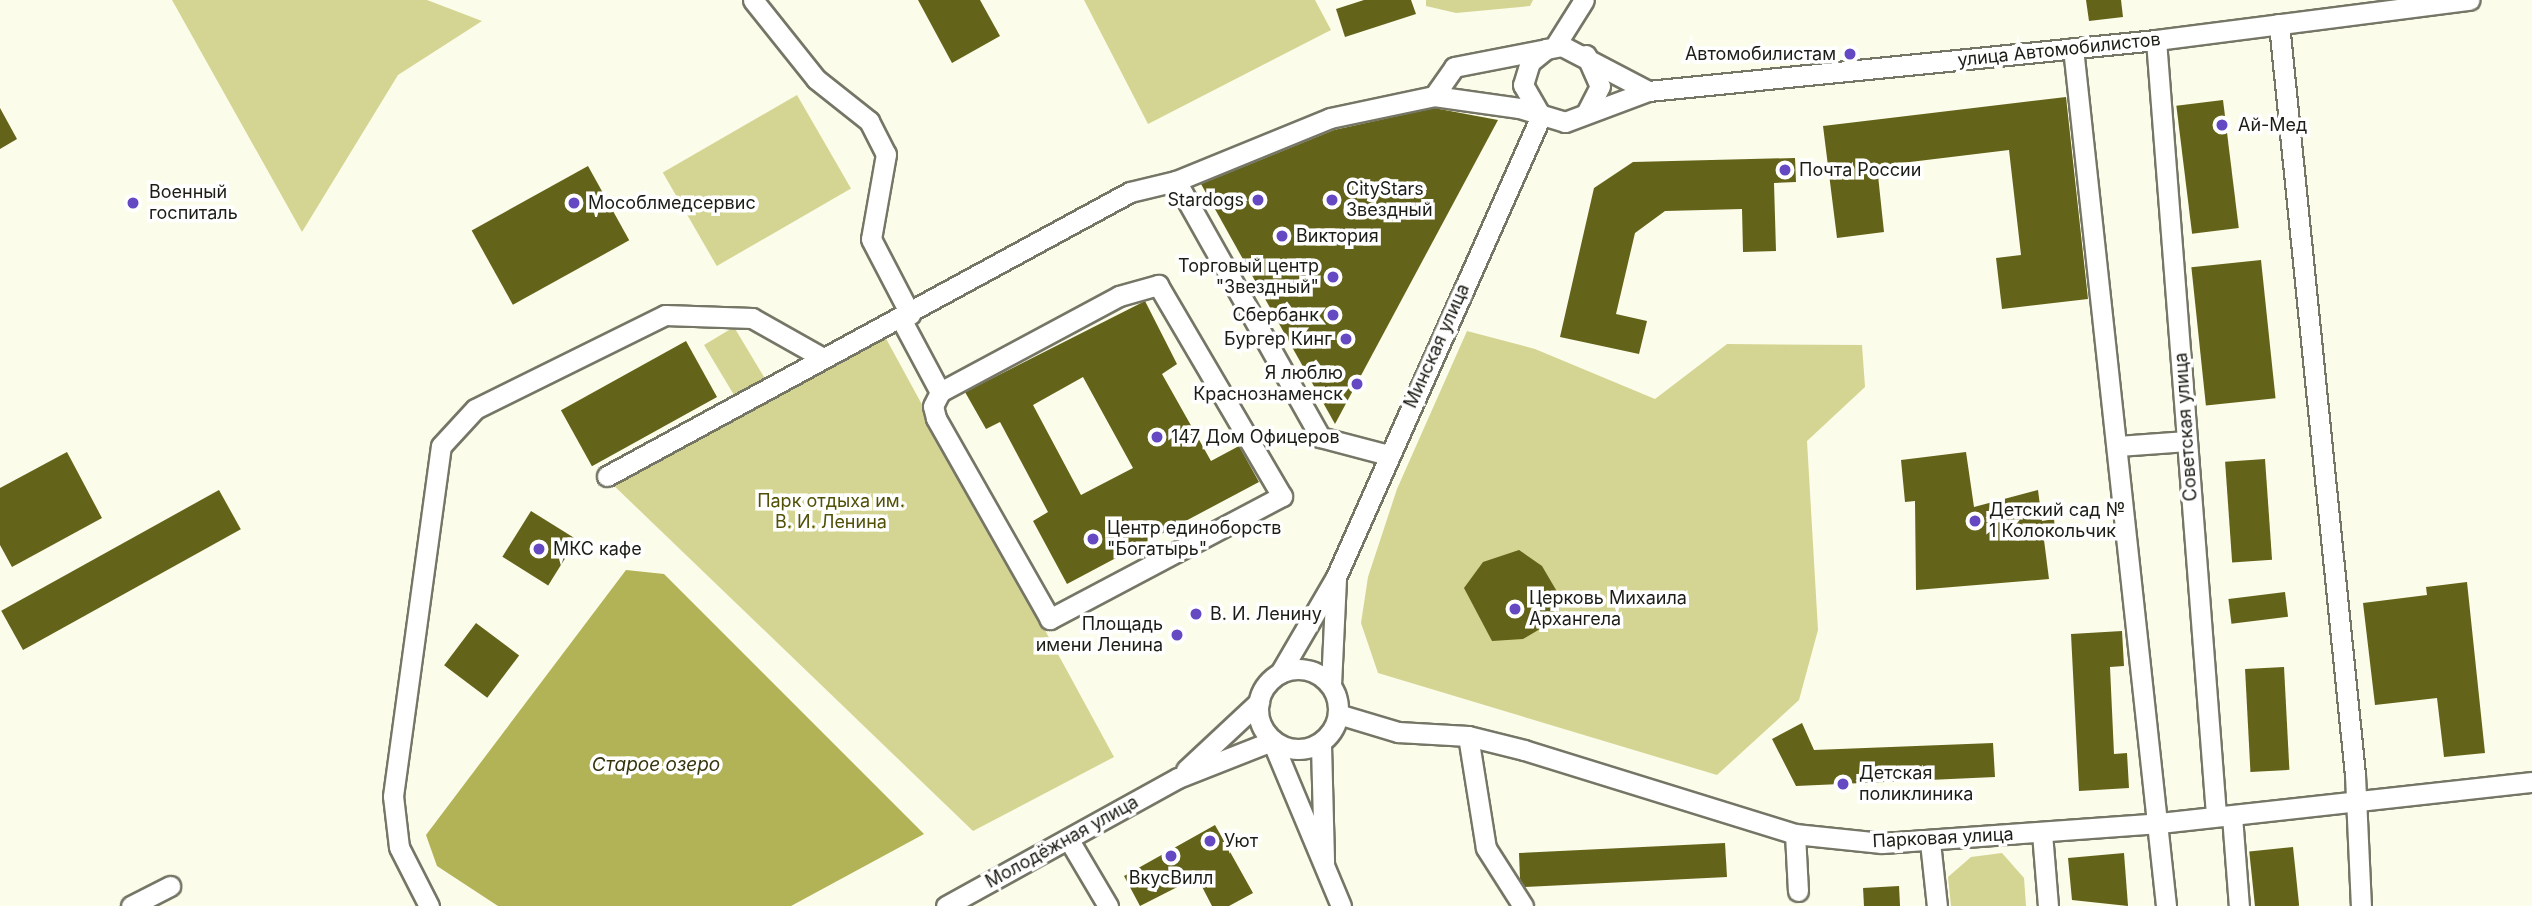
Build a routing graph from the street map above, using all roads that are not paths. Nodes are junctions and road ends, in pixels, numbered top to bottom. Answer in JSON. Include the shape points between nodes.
{"nodes":[{"id":1,"x":753,"y":0,"type":"edge"},
{"id":2,"x":2469,"y":0,"type":"edge"},
{"id":3,"x":1584,"y":1,"type":"edge"},
{"id":4,"x":2278,"y":24,"type":"junction"},
{"id":5,"x":2156,"y":40,"type":"junction"},
{"id":6,"x":1553,"y":47,"type":"junction"},
{"id":7,"x":2073,"y":48,"type":"junction"},
{"id":8,"x":1580,"y":50,"type":"junction"},
{"id":9,"x":1648,"y":91,"type":"junction"},
{"id":10,"x":1434,"y":96,"type":"junction"},
{"id":11,"x":1587,"y":112,"type":"junction"},
{"id":12,"x":1541,"y":116,"type":"junction"},
{"id":13,"x":1176,"y":181,"type":"junction"},
{"id":14,"x":906,"y":316,"type":"junction"},
{"id":15,"x":822,"y":358,"type":"junction"},
{"id":16,"x":940,"y":391,"type":"junction"},
{"id":17,"x":2187,"y":441,"type":"junction"},
{"id":18,"x":2118,"y":446,"type":"junction"},
{"id":19,"x":1388,"y":455,"type":"junction"},
{"id":20,"x":607,"y":476,"type":"dead end"},
{"id":21,"x":1336,"y":577,"type":"junction"},
{"id":22,"x":1280,"y":673,"type":"junction"},
{"id":23,"x":1331,"y":685,"type":"junction"},
{"id":24,"x":1259,"y":702,"type":"junction"},
{"id":25,"x":1338,"y":713,"type":"junction"},
{"id":26,"x":1468,"y":736,"type":"junction"},
{"id":27,"x":1272,"y":741,"type":"junction"},
{"id":28,"x":1321,"y":745,"type":"junction"},
{"id":29,"x":1178,"y":778,"type":"junction"},
{"id":30,"x":2532,"y":782,"type":"edge"},
{"id":31,"x":2354,"y":802,"type":"junction"},
{"id":32,"x":2224,"y":816,"type":"junction"},
{"id":33,"x":2160,"y":823,"type":"junction"},
{"id":34,"x":2042,"y":833,"type":"junction"},
{"id":35,"x":1795,"y":834,"type":"junction"},
{"id":36,"x":1069,"y":840,"type":"junction"},
{"id":37,"x":1930,"y":842,"type":"junction"},
{"id":38,"x":1324,"y":875,"type":"junction"},
{"id":39,"x":170,"y":886,"type":"dead end"},
{"id":40,"x":1798,"y":891,"type":"dead end"},
{"id":41,"x":131,"y":906,"type":"edge"},
{"id":42,"x":429,"y":906,"type":"edge"},
{"id":43,"x":946,"y":906,"type":"edge"},
{"id":44,"x":1108,"y":906,"type":"edge"},
{"id":45,"x":1341,"y":906,"type":"edge"},
{"id":46,"x":1522,"y":906,"type":"edge"},
{"id":47,"x":1937,"y":906,"type":"edge"},
{"id":48,"x":2048,"y":906,"type":"edge"},
{"id":49,"x":2166,"y":906,"type":"edge"},
{"id":50,"x":2239,"y":906,"type":"edge"},
{"id":51,"x":2361,"y":906,"type":"edge"}],
"edges":[{"from":1,"to":14,"type":"street","via":[[816,79],[869,121],[886,154],[871,239]]},
{"from":2,"to":4,"type":"street","name":"улица Автомобилистов"},
{"from":3,"to":6,"type":"street"},
{"from":3,"to":8,"type":"street"},
{"from":4,"to":5,"type":"street","name":"улица Автомобилистов"},
{"from":4,"to":31,"type":"street"},
{"from":5,"to":7,"type":"street","name":"улица Автомобилистов"},
{"from":5,"to":17,"type":"street","name":"Советская улица"},
{"from":6,"to":8,"type":"street"},
{"from":6,"to":10,"type":"street","via":[[1454,67]]},
{"from":6,"to":12,"type":"street","via":[[1531,62],[1523,85]]},
{"from":7,"to":9,"type":"street","name":"улица Автомобилистов"},
{"from":7,"to":18,"type":"street"},
{"from":8,"to":9,"type":"street"},
{"from":8,"to":11,"type":"street","via":[[1596,67],[1600,86]]},
{"from":9,"to":11,"type":"street","name":"улица Автомобилистов"},
{"from":10,"to":12,"type":"street"},
{"from":10,"to":13,"type":"street","via":[[1330,118]]},
{"from":11,"to":12,"type":"street","via":[[1564,122]]},
{"from":12,"to":19,"type":"street","name":"Минская улица"},
{"from":13,"to":14,"type":"street","via":[[1130,192]]},
{"from":13,"to":19,"type":"street","via":[[1320,437]]},
{"from":14,"to":15,"type":"street"},
{"from":14,"to":16,"type":"street"},
{"from":15,"to":20,"type":"street"},
{"from":15,"to":42,"type":"street","via":[[752,318],[665,315],[475,409],[441,446],[393,796],[399,847]]},
{"from":16,"to":16,"type":"street","via":[[1119,296],[1158,285],[1282,496],[1051,620],[936,418],[933,405]]},
{"from":17,"to":18,"type":"street"},
{"from":17,"to":32,"type":"street","name":"Советская улица"},
{"from":18,"to":33,"type":"street"},
{"from":19,"to":21,"type":"street","name":"Минская улица"},
{"from":21,"to":22,"type":"street","name":"Минская улица"},
{"from":21,"to":23,"type":"street","name":"Минская улица"},
{"from":22,"to":23,"type":"street","via":[[1302,669]]},
{"from":22,"to":24,"type":"street"},
{"from":23,"to":25,"type":"street"},
{"from":24,"to":27,"type":"street","via":[[1262,728]]},
{"from":24,"to":29,"type":"street","name":"Молодёжная улица"},
{"from":25,"to":26,"type":"street","name":"Парковая улица","via":[[1398,732]]},
{"from":25,"to":28,"type":"street"},
{"from":26,"to":35,"type":"street","name":"Парковая улица"},
{"from":26,"to":46,"type":"street","via":[[1486,848]]},
{"from":27,"to":28,"type":"street","via":[[1289,749]]},
{"from":27,"to":29,"type":"street","name":"Молодёжная улица"},
{"from":27,"to":38,"type":"street"},
{"from":28,"to":38,"type":"street"},
{"from":29,"to":36,"type":"street","name":"Молодёжная улица"},
{"from":30,"to":31,"type":"street","name":"Парковая улица"},
{"from":31,"to":32,"type":"street","name":"Парковая улица"},
{"from":31,"to":51,"type":"street"},
{"from":32,"to":33,"type":"street","name":"Парковая улица"},
{"from":32,"to":50,"type":"street","name":"Советская улица"},
{"from":33,"to":34,"type":"street","name":"Парковая улица"},
{"from":33,"to":49,"type":"street"},
{"from":34,"to":37,"type":"street","name":"Парковая улица"},
{"from":34,"to":48,"type":"street"},
{"from":35,"to":37,"type":"street","name":"Парковая улица"},
{"from":35,"to":40,"type":"street"},
{"from":36,"to":43,"type":"street","name":"Молодёжная улица"},
{"from":36,"to":44,"type":"street"},
{"from":37,"to":47,"type":"street"},
{"from":38,"to":45,"type":"street"},
{"from":39,"to":41,"type":"street"}]}
